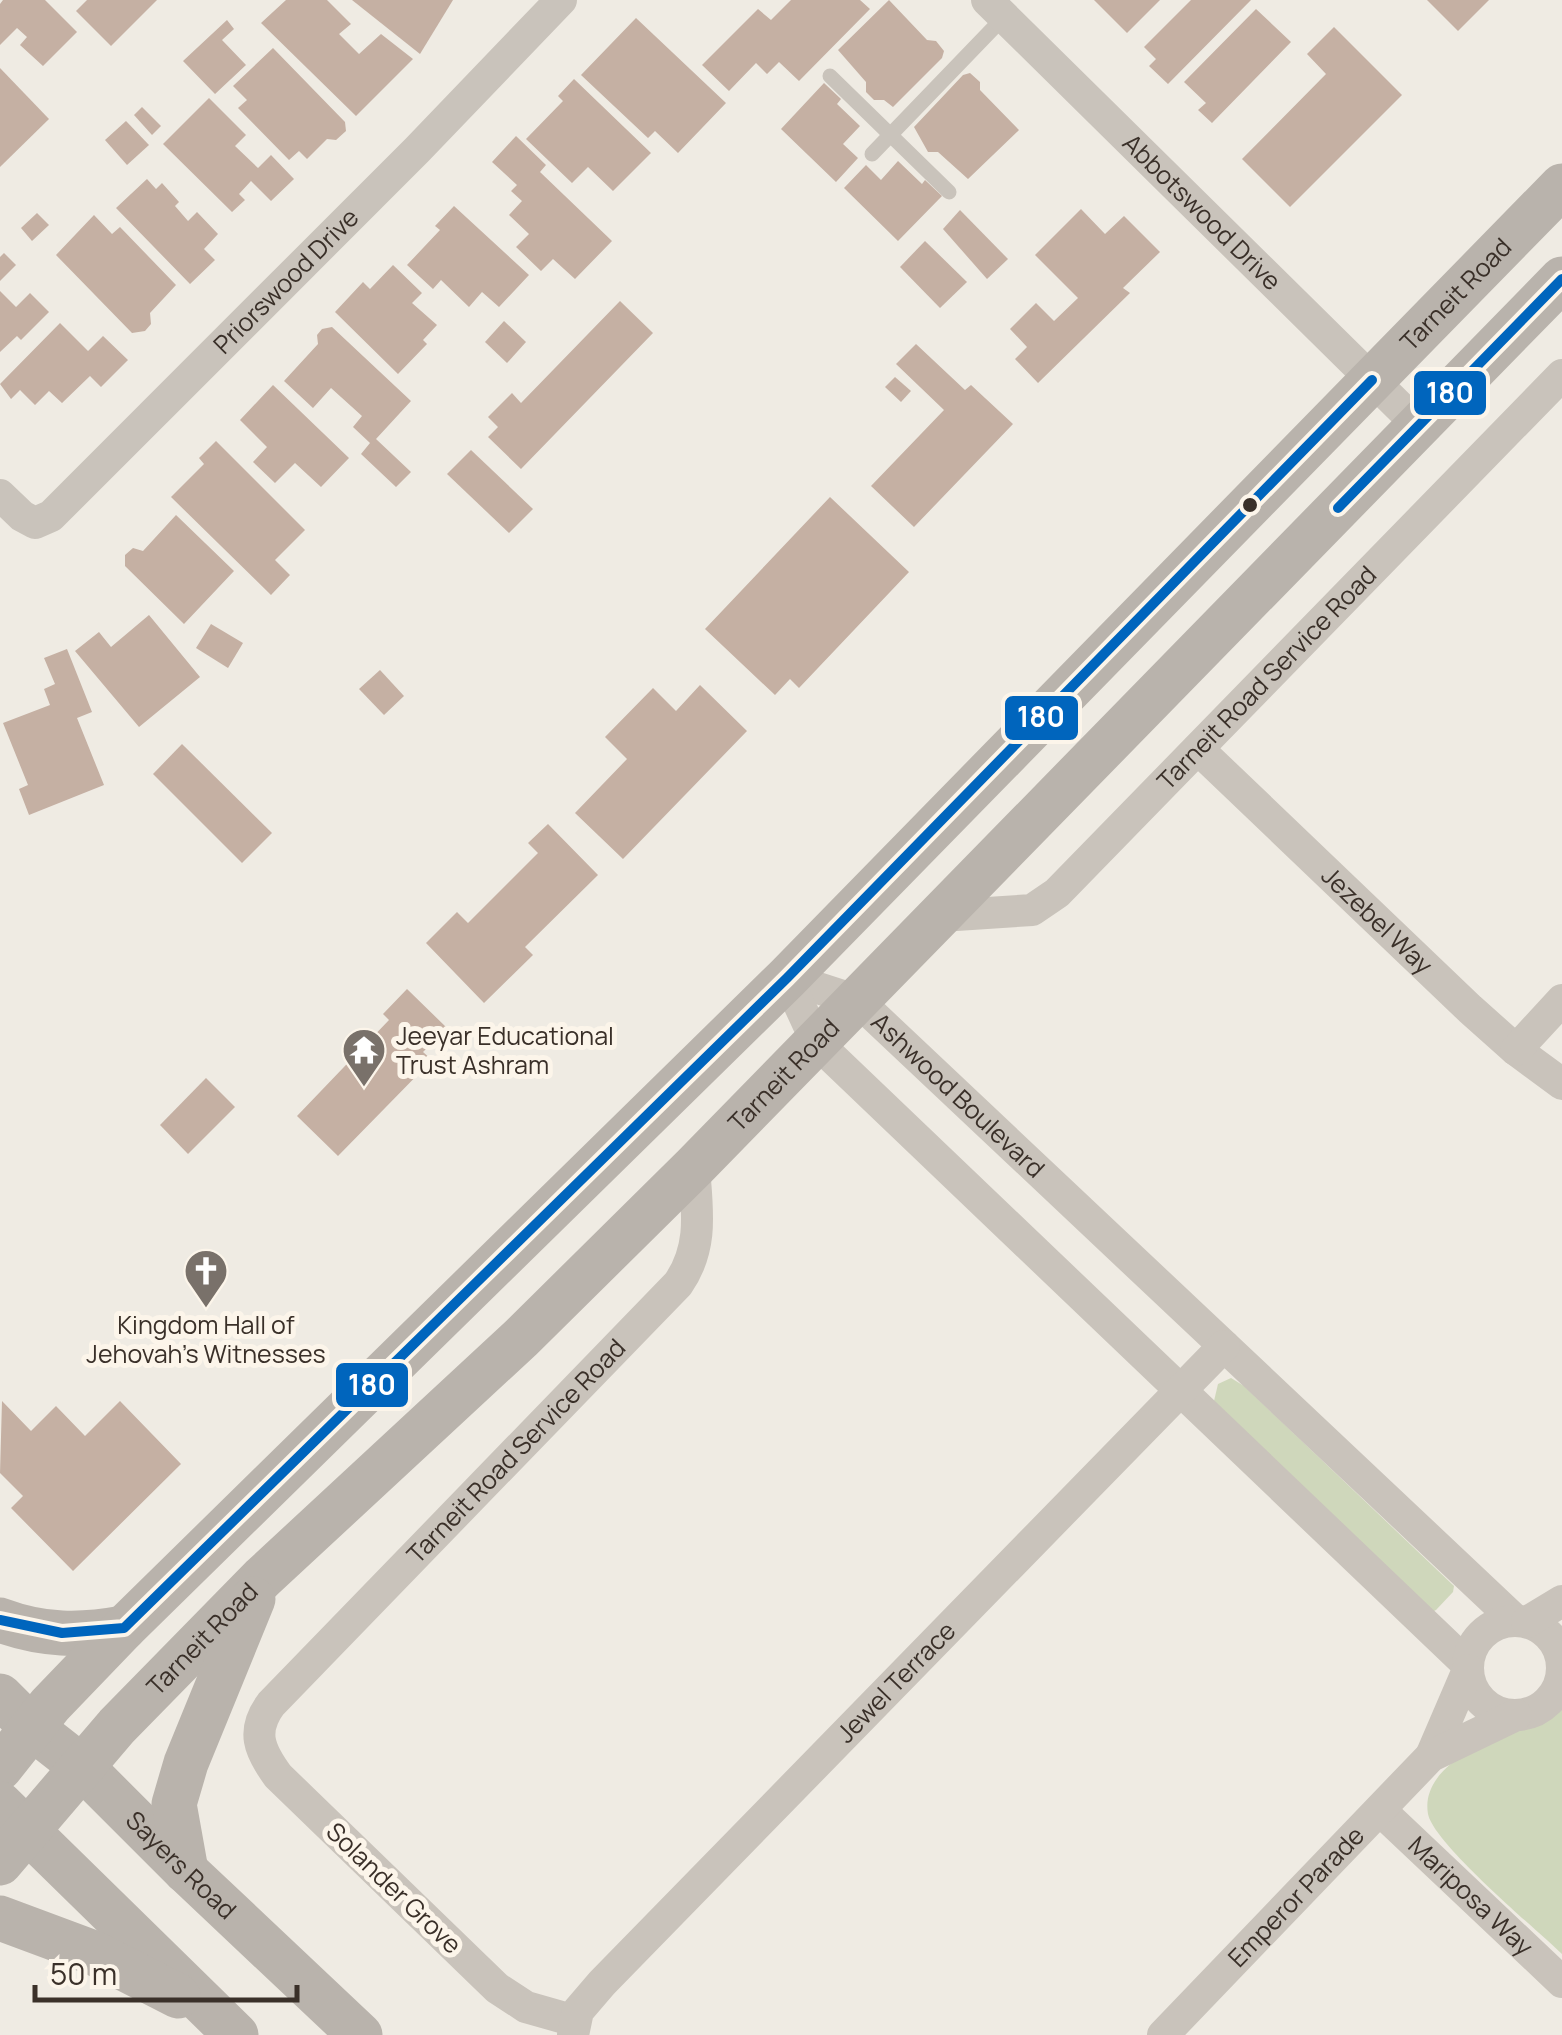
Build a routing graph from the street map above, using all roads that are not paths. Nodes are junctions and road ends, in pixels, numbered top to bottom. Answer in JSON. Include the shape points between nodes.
{"nodes":[{"id":1,"x":561,"y":0,"type":"edge"},
{"id":2,"x":995,"y":8,"type":"edge"},
{"id":3,"x":830,"y":76,"type":"dead end"},
{"id":4,"x":890,"y":135,"type":"junction"},
{"id":5,"x":872,"y":154,"type":"dead end"},
{"id":6,"x":1562,"y":186,"type":"edge"},
{"id":7,"x":949,"y":192,"type":"dead end"},
{"id":8,"x":1562,"y":279,"type":"edge"},
{"id":9,"x":1562,"y":375,"type":"edge"},
{"id":10,"x":1372,"y":380,"type":"junction"},
{"id":11,"x":1419,"y":426,"type":"junction"},
{"id":12,"x":0,"y":494,"type":"edge"},
{"id":13,"x":1198,"y":749,"type":"junction"},
{"id":14,"x":941,"y":916,"type":"junction"},
{"id":15,"x":787,"y":978,"type":"junction"},
{"id":16,"x":1562,"y":1000,"type":"edge"},
{"id":17,"x":858,"y":1001,"type":"junction"},
{"id":18,"x":816,"y":1044,"type":"junction"},
{"id":19,"x":1516,"y":1050,"type":"junction"},
{"id":20,"x":1562,"y":1084,"type":"edge"},
{"id":21,"x":694,"y":1167,"type":"junction"},
{"id":22,"x":1224,"y":1346,"type":"junction"},
{"id":23,"x":1180,"y":1392,"type":"junction"},
{"id":24,"x":262,"y":1578,"type":"junction"},
{"id":25,"x":1562,"y":1601,"type":"edge"},
{"id":26,"x":0,"y":1620,"type":"edge"},
{"id":27,"x":1521,"y":1622,"type":"junction"},
{"id":28,"x":124,"y":1628,"type":"junction"},
{"id":29,"x":1468,"y":1668,"type":"junction"},
{"id":30,"x":1562,"y":1672,"type":"edge"},
{"id":31,"x":270,"y":1704,"type":"joint"},
{"id":32,"x":16,"y":1711,"type":"edge"},
{"id":33,"x":1516,"y":1714,"type":"junction"},
{"id":34,"x":1432,"y":1756,"type":"junction"},
{"id":35,"x":82,"y":1766,"type":"junction"},
{"id":36,"x":0,"y":1768,"type":"edge"},
{"id":37,"x":1380,"y":1810,"type":"junction"},
{"id":38,"x":10,"y":1833,"type":"edge"},
{"id":39,"x":186,"y":1870,"type":"junction"},
{"id":40,"x":0,"y":1918,"type":"edge"},
{"id":41,"x":1562,"y":1982,"type":"edge"},
{"id":42,"x":225,"y":2025,"type":"edge"},
{"id":43,"x":574,"y":2028,"type":"edge"},
{"id":44,"x":360,"y":2035,"type":"edge"},
{"id":45,"x":1163,"y":2035,"type":"edge"}],
"edges":[{"from":1,"to":12,"type":"street","name":"Priorswood Drive","via":[[52,516],[36,522]]},
{"from":2,"to":4,"type":"lane"},
{"from":2,"to":10,"type":"street","name":"Abbotswood Drive"},
{"from":3,"to":4,"type":"lane"},
{"from":4,"to":5,"type":"lane"},
{"from":4,"to":7,"type":"lane"},
{"from":6,"to":10,"type":"main road","name":"Tarneit Road"},
{"from":8,"to":11,"type":"main road","name":"Tarneit Road"},
{"from":9,"to":13,"type":"street","name":"Tarneit Road Service Road"},
{"from":10,"to":11,"type":"street","name":"Abbotswood Drive"},
{"from":10,"to":15,"type":"main road","name":"Tarneit Road"},
{"from":11,"to":14,"type":"main road","name":"Tarneit Road"},
{"from":13,"to":14,"type":"street","name":"Tarneit Road Service Road","via":[[1040,906]]},
{"from":13,"to":19,"type":"street","name":"Jezebel Way"},
{"from":14,"to":17,"type":"main road","name":"Tarneit Road"},
{"from":15,"to":17,"type":"street","name":"Ashwood Boulevard"},
{"from":15,"to":18,"type":"street"},
{"from":15,"to":28,"type":"main road","name":"Tarneit Road"},
{"from":16,"to":19,"type":"street"},
{"from":17,"to":18,"type":"main road","name":"Tarneit Road"},
{"from":17,"to":22,"type":"street","name":"Ashwood Boulevard"},
{"from":18,"to":21,"type":"main road","name":"Tarneit Road"},
{"from":18,"to":23,"type":"street"},
{"from":19,"to":20,"type":"street","name":"Jezebel Way"},
{"from":21,"to":24,"type":"main road","name":"Tarneit Road"},
{"from":21,"to":31,"type":"street","name":"Tarneit Road Service Road","via":[[696,1252],[678,1284]]},
{"from":22,"to":23,"type":"street","name":"Jewel Terrace"},
{"from":22,"to":27,"type":"street","name":"Ashwood Boulevard"},
{"from":23,"to":29,"type":"street"},
{"from":23,"to":43,"type":"street","name":"Jewel Terrace","via":[[602,1982],[578,2011]]},
{"from":24,"to":35,"type":"main road","name":"Tarneit Road"},
{"from":24,"to":39,"type":"main road","via":[[176,1794],[175,1825]]},
{"from":25,"to":27,"type":"street"},
{"from":26,"to":28,"type":"main road","via":[[69,1636]]},
{"from":27,"to":29,"type":"street","via":[[1502,1622],[1478,1638]]},
{"from":27,"to":30,"type":"street","via":[[1550,1636]]},
{"from":28,"to":32,"type":"main road","name":"Tarneit Road"},
{"from":29,"to":33,"type":"street","via":[[1478,1697]]},
{"from":29,"to":34,"type":"street","name":"Emperor Parade"},
{"from":30,"to":33,"type":"street","via":[[1541,1707]]},
{"from":31,"to":43,"type":"street","name":"Solander Grove","via":[[257,1734],[278,1776],[497,1988]]},
{"from":32,"to":35,"type":"main road","name":"Sayers Road"},
{"from":32,"to":36,"type":"main road","name":"Tarneit Road"},
{"from":33,"to":34,"type":"street","name":"Emperor Parade"},
{"from":34,"to":37,"type":"street","name":"Emperor Parade"},
{"from":35,"to":38,"type":"main road","name":"Tarneit Road"},
{"from":35,"to":39,"type":"main road","name":"Sayers Road"},
{"from":37,"to":41,"type":"street","name":"Mariposa Way"},
{"from":37,"to":45,"type":"street","name":"Emperor Parade"},
{"from":38,"to":42,"type":"main road"},
{"from":39,"to":44,"type":"main road","name":"Sayers Road"},
{"from":40,"to":42,"type":"main road","via":[[94,1953]]}]}
